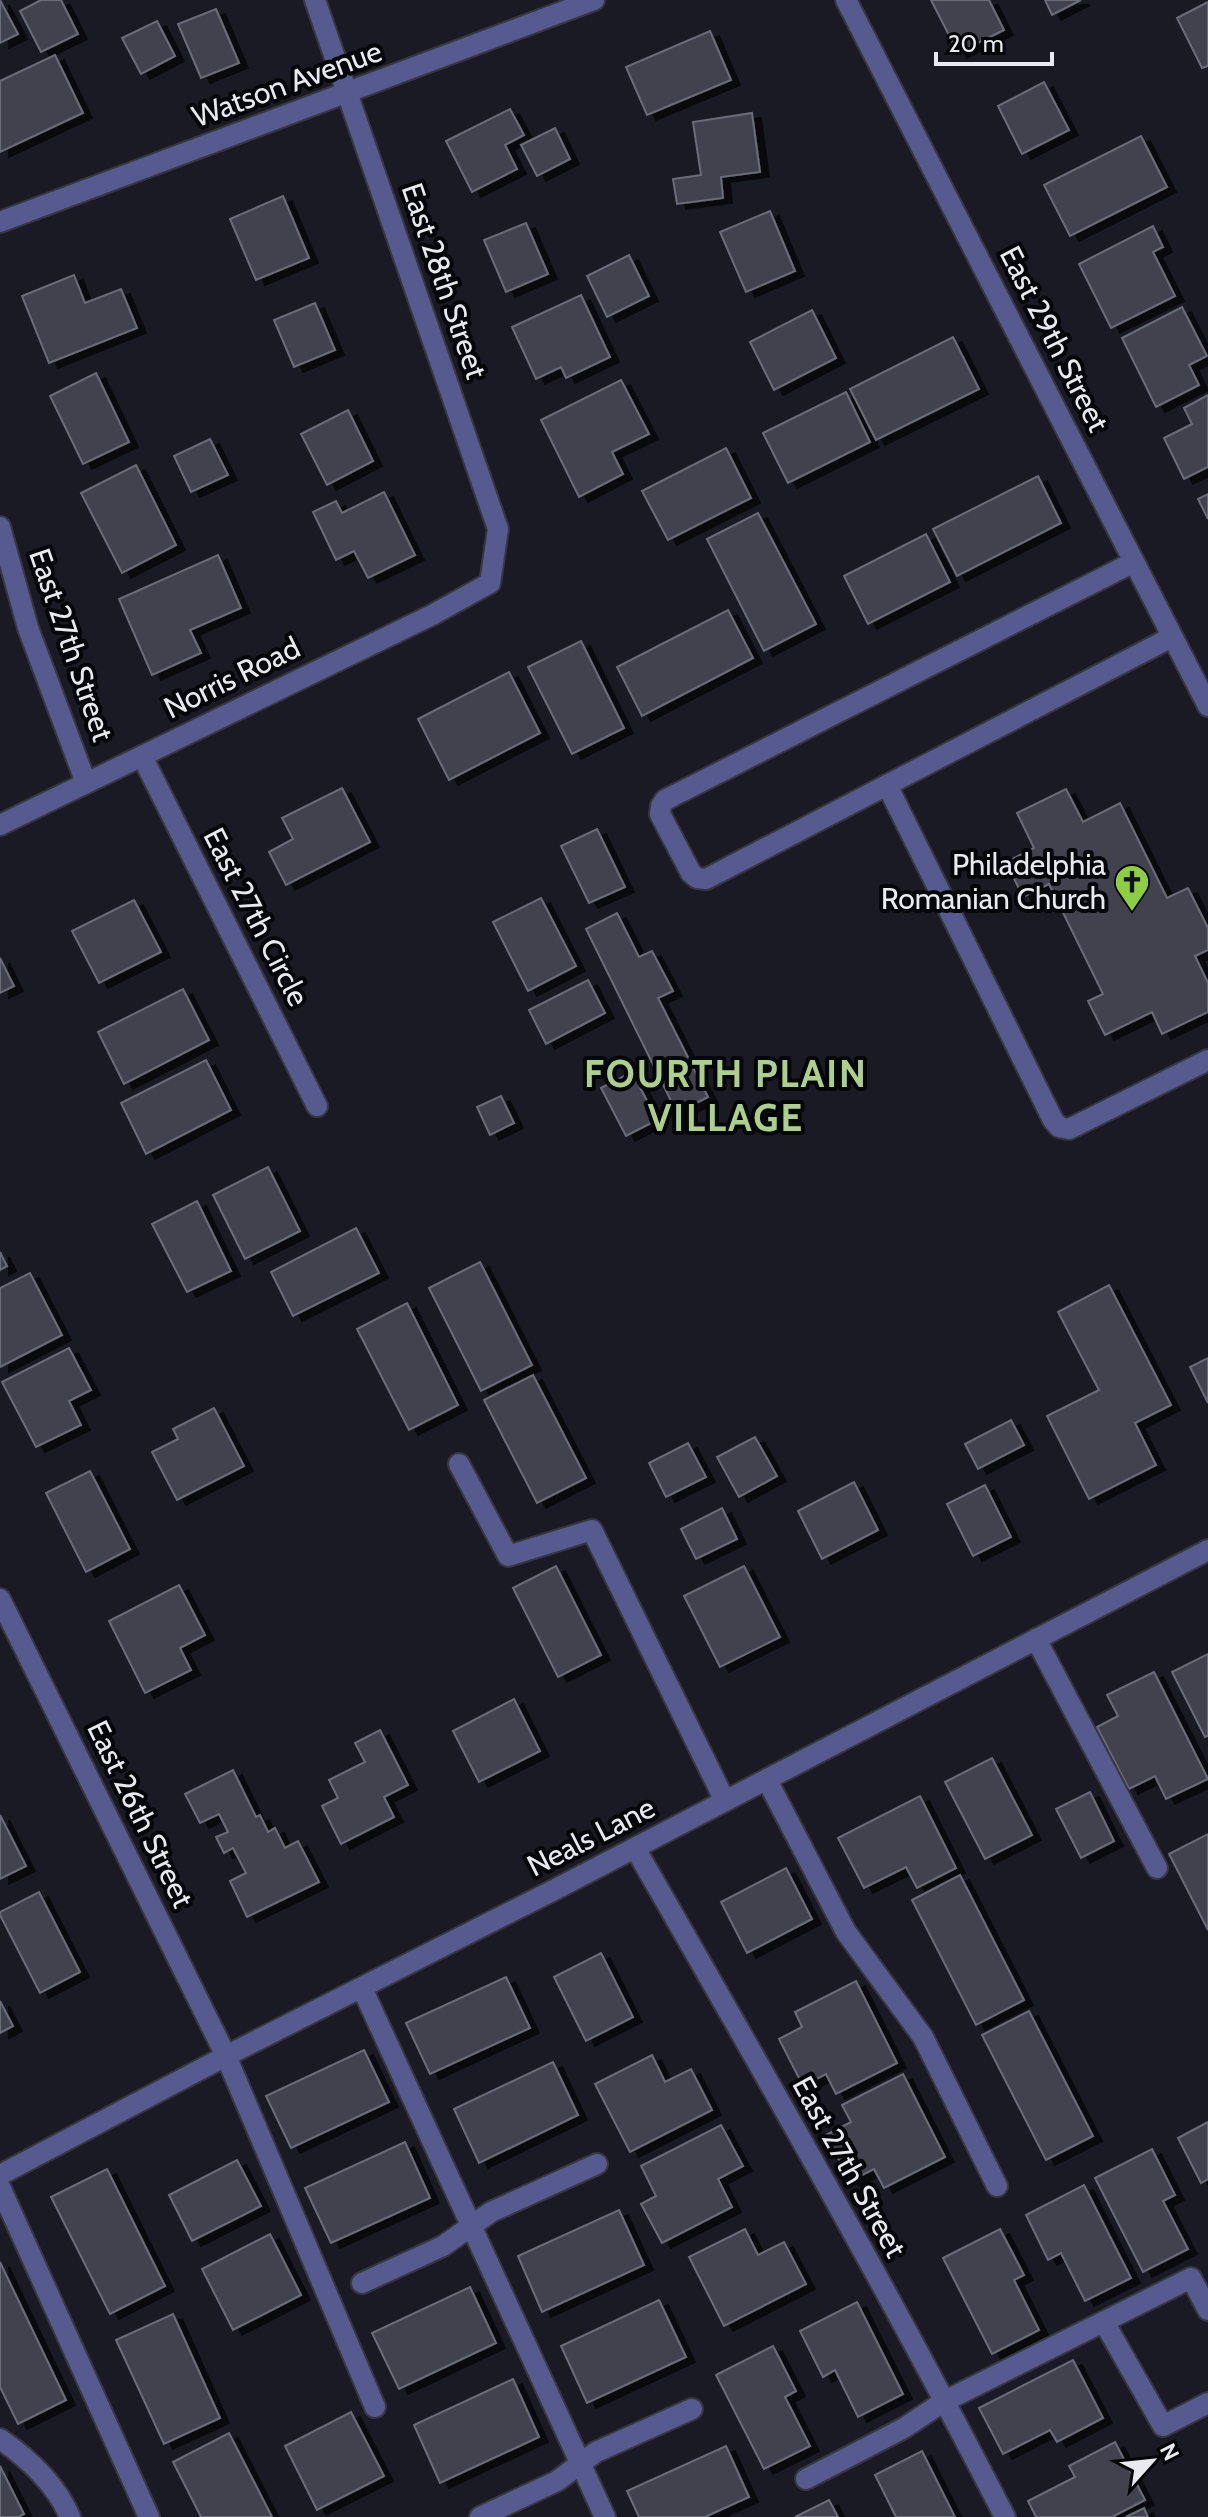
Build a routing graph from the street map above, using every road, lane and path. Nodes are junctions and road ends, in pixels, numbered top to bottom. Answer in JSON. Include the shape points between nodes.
{"nodes":[{"id":1,"x":315,"y":0,"type":"edge"},
{"id":2,"x":594,"y":0,"type":"edge"},
{"id":3,"x":846,"y":0,"type":"edge"},
{"id":4,"x":348,"y":93,"type":"junction"},
{"id":5,"x":0,"y":222,"type":"edge"},
{"id":6,"x":0,"y":527,"type":"edge"},
{"id":7,"x":1134,"y":562,"type":"junction"},
{"id":8,"x":490,"y":583,"type":"joint"},
{"id":9,"x":1172,"y":637,"type":"junction"},
{"id":10,"x":1208,"y":706,"type":"edge"},
{"id":11,"x":142,"y":756,"type":"junction"},
{"id":12,"x":86,"y":783,"type":"junction"},
{"id":13,"x":887,"y":785,"type":"junction"},
{"id":14,"x":0,"y":825,"type":"edge"},
{"id":15,"x":1208,"y":1060,"type":"edge"},
{"id":16,"x":317,"y":1106,"type":"dead end"},
{"id":17,"x":459,"y":1464,"type":"dead end"},
{"id":18,"x":1208,"y":1550,"type":"edge"},
{"id":19,"x":0,"y":1599,"type":"edge"},
{"id":20,"x":1036,"y":1639,"type":"junction"},
{"id":21,"x":767,"y":1780,"type":"junction"},
{"id":22,"x":725,"y":1801,"type":"junction"},
{"id":23,"x":635,"y":1848,"type":"junction"},
{"id":24,"x":1157,"y":1868,"type":"dead end"},
{"id":25,"x":362,"y":1988,"type":"junction"},
{"id":26,"x":226,"y":2056,"type":"junction"},
{"id":27,"x":597,"y":2164,"type":"dead end"},
{"id":28,"x":0,"y":2175,"type":"edge"},
{"id":29,"x":997,"y":2186,"type":"dead end"},
{"id":30,"x":0,"y":2187,"type":"edge"},
{"id":31,"x":471,"y":2227,"type":"junction"},
{"id":32,"x":362,"y":2283,"type":"dead end"},
{"id":33,"x":1208,"y":2310,"type":"edge"},
{"id":34,"x":1104,"y":2322,"type":"junction"},
{"id":35,"x":943,"y":2402,"type":"junction"},
{"id":36,"x":1208,"y":2403,"type":"edge"},
{"id":37,"x":375,"y":2407,"type":"dead end"},
{"id":38,"x":692,"y":2409,"type":"dead end"},
{"id":39,"x":0,"y":2439,"type":"edge"},
{"id":40,"x":580,"y":2462,"type":"junction"},
{"id":41,"x":806,"y":2479,"type":"dead end"},
{"id":42,"x":70,"y":2517,"type":"edge"},
{"id":43,"x":149,"y":2517,"type":"edge"},
{"id":44,"x":480,"y":2517,"type":"edge"},
{"id":45,"x":605,"y":2517,"type":"edge"},
{"id":46,"x":1005,"y":2517,"type":"edge"}],
"edges":[{"from":1,"to":4,"type":"street","name":"East 28th Street"},
{"from":2,"to":4,"type":"street","name":"Watson Avenue"},
{"from":3,"to":7,"type":"street","name":"East 29th Street"},
{"from":4,"to":5,"type":"street","name":"Watson Avenue"},
{"from":4,"to":8,"type":"street","name":"East 28th Street","via":[[498,529]]},
{"from":6,"to":12,"type":"street","name":"East 27th Street","via":[[28,628]]},
{"from":7,"to":9,"type":"street","name":"East 29th Street"},
{"from":7,"to":13,"type":"street","via":[[665,800],[660,814],[691,873],[706,879]]},
{"from":8,"to":11,"type":"street","name":"Norris Road"},
{"from":9,"to":10,"type":"street","name":"East 29th Street"},
{"from":9,"to":13,"type":"street"},
{"from":11,"to":12,"type":"street","name":"Norris Road"},
{"from":11,"to":16,"type":"street","name":"East 27th Circle"},
{"from":12,"to":14,"type":"street","name":"Norris Road"},
{"from":13,"to":15,"type":"street","via":[[1059,1127],[1069,1129]]},
{"from":17,"to":22,"type":"street","via":[[508,1556],[592,1530]]},
{"from":18,"to":20,"type":"street","name":"Neals Lane"},
{"from":19,"to":26,"type":"street","name":"East 26th Street"},
{"from":20,"to":21,"type":"street","name":"Neals Lane"},
{"from":20,"to":24,"type":"street"},
{"from":21,"to":22,"type":"street","name":"Neals Lane"},
{"from":21,"to":29,"type":"street","via":[[846,1932],[923,2037]]},
{"from":22,"to":23,"type":"street","name":"Neals Lane"},
{"from":23,"to":25,"type":"street","name":"Neals Lane"},
{"from":23,"to":35,"type":"street","name":"East 27th Street"},
{"from":25,"to":26,"type":"street","name":"Neals Lane"},
{"from":25,"to":31,"type":"street"},
{"from":26,"to":28,"type":"street","name":"Neals Lane"},
{"from":26,"to":37,"type":"street","name":"East 26th Street"},
{"from":27,"to":31,"type":"street","via":[[491,2212]]},
{"from":30,"to":43,"type":"street"},
{"from":31,"to":32,"type":"street","via":[[443,2246]]},
{"from":31,"to":40,"type":"street"},
{"from":33,"to":34,"type":"street","via":[[1191,2278]]},
{"from":34,"to":35,"type":"street"},
{"from":34,"to":36,"type":"street","via":[[1163,2426]]},
{"from":35,"to":41,"type":"street"},
{"from":35,"to":46,"type":"street","name":"East 27th Street"},
{"from":38,"to":40,"type":"street"},
{"from":39,"to":42,"type":"street","via":[[41,2471]]},
{"from":40,"to":44,"type":"street","via":[[557,2481]]},
{"from":40,"to":45,"type":"street"}]}
